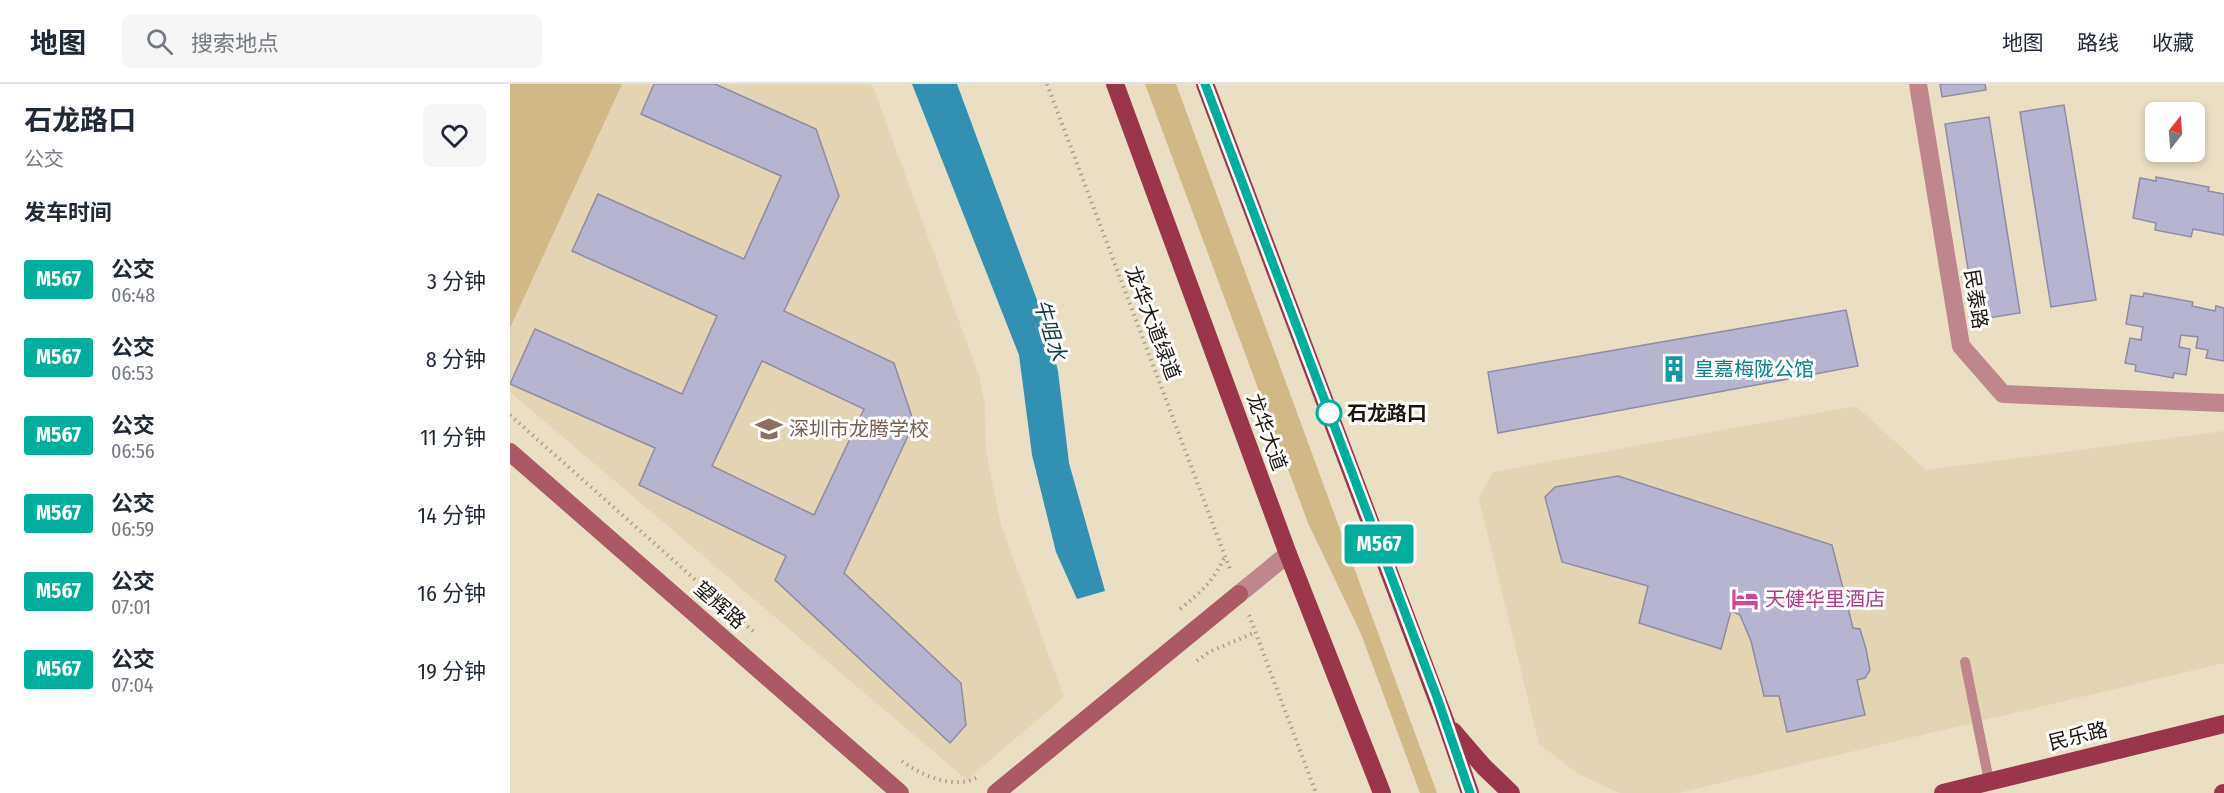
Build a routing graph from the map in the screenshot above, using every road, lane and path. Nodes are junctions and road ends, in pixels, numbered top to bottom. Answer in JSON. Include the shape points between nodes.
{"nodes":[{"id":1,"x":1047,"y":84,"type":"edge"},
{"id":2,"x":1115,"y":84,"type":"edge"},
{"id":3,"x":1205,"y":84,"type":"edge"},
{"id":4,"x":1918,"y":84,"type":"edge"},
{"id":5,"x":2224,"y":403,"type":"edge"},
{"id":6,"x":510,"y":416,"type":"edge"},
{"id":7,"x":510,"y":452,"type":"edge"},
{"id":8,"x":1288,"y":554,"type":"junction"},
{"id":9,"x":1225,"y":556,"type":"junction"},
{"id":10,"x":1231,"y":573,"type":"dead end"},
{"id":11,"x":1178,"y":611,"type":"dead end"},
{"id":12,"x":1253,"y":623,"type":"dead end"},
{"id":13,"x":760,"y":637,"type":"dead end"},
{"id":14,"x":1965,"y":662,"type":"dead end"},
{"id":15,"x":1446,"y":723,"type":"junction"},
{"id":16,"x":2224,"y":724,"type":"edge"},
{"id":17,"x":1360,"y":735,"type":"junction"},
{"id":18,"x":894,"y":756,"type":"dead end"},
{"id":19,"x":984,"y":774,"type":"dead end"},
{"id":20,"x":1989,"y":781,"type":"junction"},
{"id":21,"x":900,"y":793,"type":"edge"},
{"id":22,"x":996,"y":793,"type":"edge"},
{"id":23,"x":1316,"y":793,"type":"edge"},
{"id":24,"x":1371,"y":793,"type":"edge"},
{"id":25,"x":1382,"y":793,"type":"edge"},
{"id":26,"x":1470,"y":793,"type":"edge"},
{"id":27,"x":1511,"y":793,"type":"edge"},
{"id":28,"x":1942,"y":793,"type":"edge"}],
"edges":[{"from":1,"to":9,"type":"path","name":"龙华大道绿道"},
{"from":2,"to":8,"type":"main road","name":"龙华大道"},
{"from":3,"to":15,"type":"main road"},
{"from":4,"to":5,"type":"street","name":"民泰路","via":[[1961,346],[2003,394]]},
{"from":6,"to":13,"type":"path"},
{"from":7,"to":21,"type":"street","name":"望辉路"},
{"from":8,"to":17,"type":"main road","name":"龙华大道"},
{"from":8,"to":22,"type":"street"},
{"from":9,"to":10,"type":"path","name":"龙华大道绿道"},
{"from":9,"to":11,"type":"path","via":[[1214,579]]},
{"from":12,"to":23,"type":"path"},
{"from":14,"to":20,"type":"lane"},
{"from":15,"to":26,"type":"main road"},
{"from":15,"to":27,"type":"main road"},
{"from":16,"to":20,"type":"main road","name":"民乐路"},
{"from":17,"to":24,"type":"main road"},
{"from":17,"to":25,"type":"main road","name":"龙华大道"},
{"from":18,"to":19,"type":"path","via":[[912,769],[943,780],[968,783]]},
{"from":20,"to":28,"type":"main road","name":"民乐路"}]}
